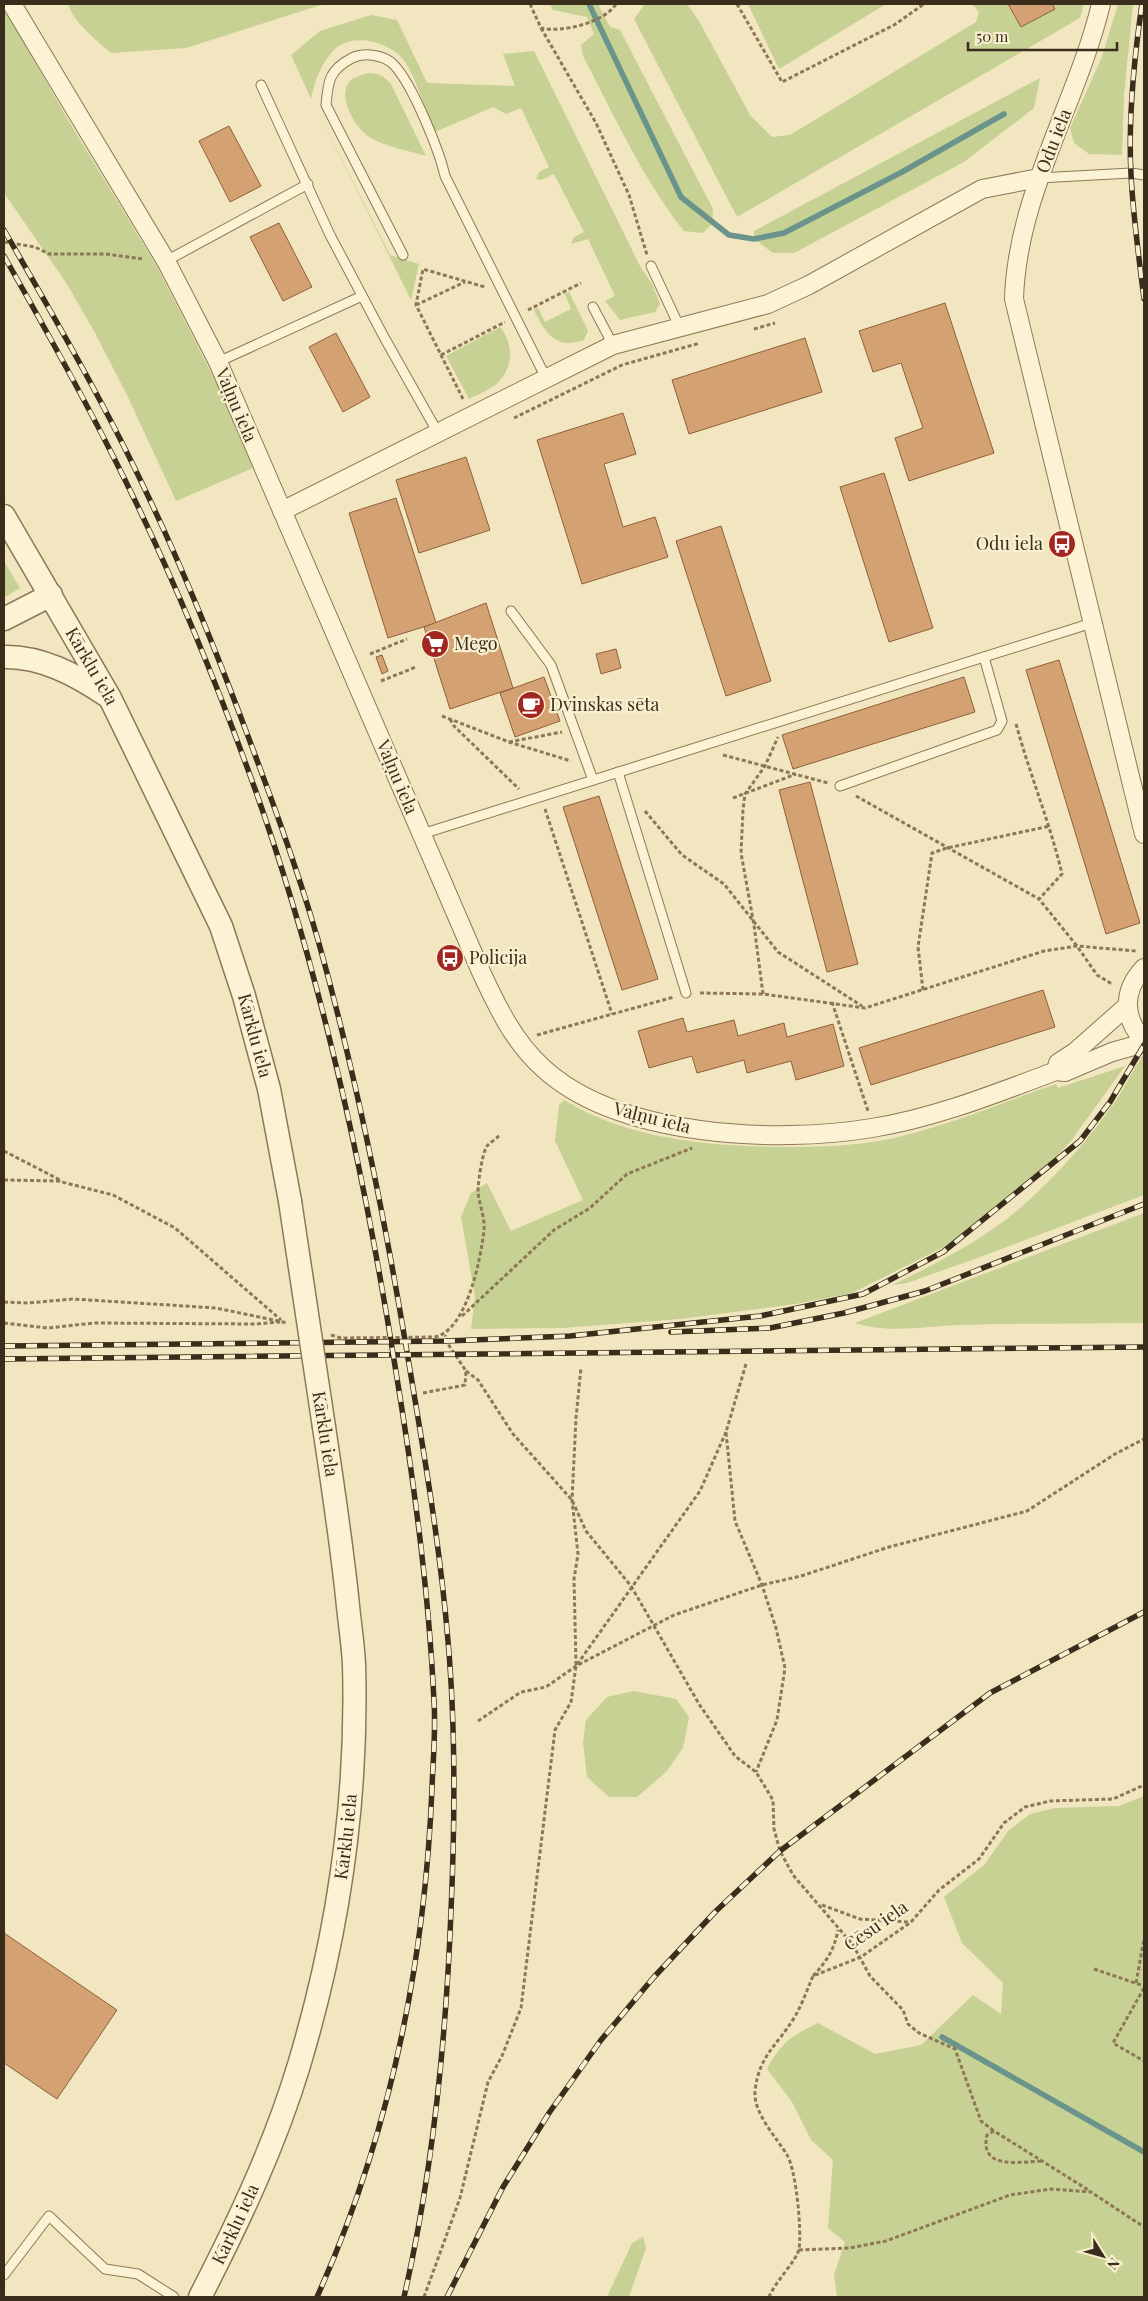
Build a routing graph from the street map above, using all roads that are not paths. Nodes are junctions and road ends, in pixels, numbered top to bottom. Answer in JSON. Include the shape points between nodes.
{"nodes":[{"id":1,"x":12,"y":4,"type":"edge"},
{"id":2,"x":1101,"y":4,"type":"edge"},
{"id":3,"x":261,"y":85,"type":"dead end"},
{"id":4,"x":1144,"y":175,"type":"edge"},
{"id":5,"x":1039,"y":178,"type":"junction"},
{"id":6,"x":308,"y":184,"type":"junction"},
{"id":7,"x":404,"y":254,"type":"dead end"},
{"id":8,"x":166,"y":261,"type":"junction"},
{"id":9,"x":651,"y":266,"type":"road end"},
{"id":10,"x":362,"y":296,"type":"junction"},
{"id":11,"x":593,"y":306,"type":"dead end"},
{"id":12,"x":680,"y":328,"type":"junction"},
{"id":13,"x":613,"y":345,"type":"junction"},
{"id":14,"x":218,"y":362,"type":"junction"},
{"id":15,"x":546,"y":378,"type":"junction"},
{"id":16,"x":438,"y":432,"type":"junction"},
{"id":17,"x":282,"y":511,"type":"junction"},
{"id":18,"x":4,"y":516,"type":"edge"},
{"id":19,"x":51,"y":595,"type":"junction"},
{"id":20,"x":510,"y":610,"type":"dead end"},
{"id":21,"x":4,"y":620,"type":"edge"},
{"id":22,"x":1092,"y":623,"type":"junction"},
{"id":23,"x":4,"y":657,"type":"edge"},
{"id":24,"x":984,"y":657,"type":"junction"},
{"id":25,"x":110,"y":698,"type":"junction"},
{"id":26,"x":618,"y":772,"type":"junction"},
{"id":27,"x":593,"y":780,"type":"junction"},
{"id":28,"x":840,"y":786,"type":"road end"},
{"id":29,"x":422,"y":834,"type":"junction"},
{"id":30,"x":1144,"y":834,"type":"edge"},
{"id":31,"x":1144,"y":968,"type":"edge"},
{"id":32,"x":686,"y":993,"type":"road end"},
{"id":33,"x":1127,"y":1006,"type":"junction"},
{"id":34,"x":1144,"y":1042,"type":"edge"},
{"id":35,"x":1056,"y":1071,"type":"junction"},
{"id":36,"x":4,"y":2275,"type":"edge"},
{"id":37,"x":174,"y":2297,"type":"edge"},
{"id":38,"x":200,"y":2297,"type":"edge"}],
"edges":[{"from":1,"to":8,"type":"street","name":"Vaļņu iela"},
{"from":2,"to":5,"type":"street","name":"Odu iela","via":[[1095,31]]},
{"from":3,"to":6,"type":"lane"},
{"from":4,"to":5,"type":"lane"},
{"from":5,"to":12,"type":"street","via":[[982,189],[768,304]]},
{"from":5,"to":22,"type":"street","name":"Odu iela","via":[[1015,266],[1014,298]]},
{"from":6,"to":8,"type":"lane"},
{"from":6,"to":10,"type":"lane"},
{"from":7,"to":15,"type":"lane","via":[[326,105],[328,82],[339,65],[356,56],[376,56],[393,64],[404,77],[440,154],[445,176]]},
{"from":8,"to":14,"type":"street","name":"Vaļņu iela"},
{"from":9,"to":12,"type":"lane"},
{"from":10,"to":14,"type":"lane"},
{"from":10,"to":16,"type":"lane"},
{"from":11,"to":13,"type":"lane"},
{"from":12,"to":13,"type":"street"},
{"from":13,"to":15,"type":"street"},
{"from":14,"to":17,"type":"street","name":"Vaļņu iela"},
{"from":15,"to":16,"type":"street"},
{"from":16,"to":17,"type":"street"},
{"from":17,"to":29,"type":"street","name":"Vaļņu iela"},
{"from":18,"to":19,"type":"street","name":"Kārklu iela"},
{"from":19,"to":21,"type":"street"},
{"from":19,"to":25,"type":"street","name":"Kārklu iela"},
{"from":20,"to":27,"type":"lane","via":[[551,665]]},
{"from":22,"to":24,"type":"lane"},
{"from":22,"to":30,"type":"street","name":"Odu iela"},
{"from":23,"to":25,"type":"street","via":[[52,665],[82,678]]},
{"from":24,"to":26,"type":"lane"},
{"from":24,"to":28,"type":"lane","via":[[1002,721],[997,730]]},
{"from":25,"to":38,"type":"street","name":"Kārklu iela","bridge":true,"via":[[220,926],[244,996],[268,1089],[290,1201],[342,1545],[354,1663],[353,1759],[344,1860],[329,1951],[299,2066],[235,2228]]},
{"from":26,"to":27,"type":"lane"},
{"from":26,"to":32,"type":"lane"},
{"from":27,"to":29,"type":"lane"},
{"from":29,"to":35,"type":"street","name":"Vaļņu iela","via":[[499,1011],[523,1048],[567,1087],[588,1100],[627,1115],[722,1132],[790,1135],[872,1128],[924,1116]]},
{"from":31,"to":33,"type":"street","via":[[1129,991]]},
{"from":33,"to":34,"type":"street","via":[[1129,1020]]},
{"from":33,"to":35,"type":"street","via":[[1075,1052],[1058,1062]]},
{"from":34,"to":35,"type":"street","name":"Vaļņu iela","via":[[1065,1072]]},
{"from":36,"to":37,"type":"lane","via":[[49,2216],[105,2269],[138,2274]]}]}
